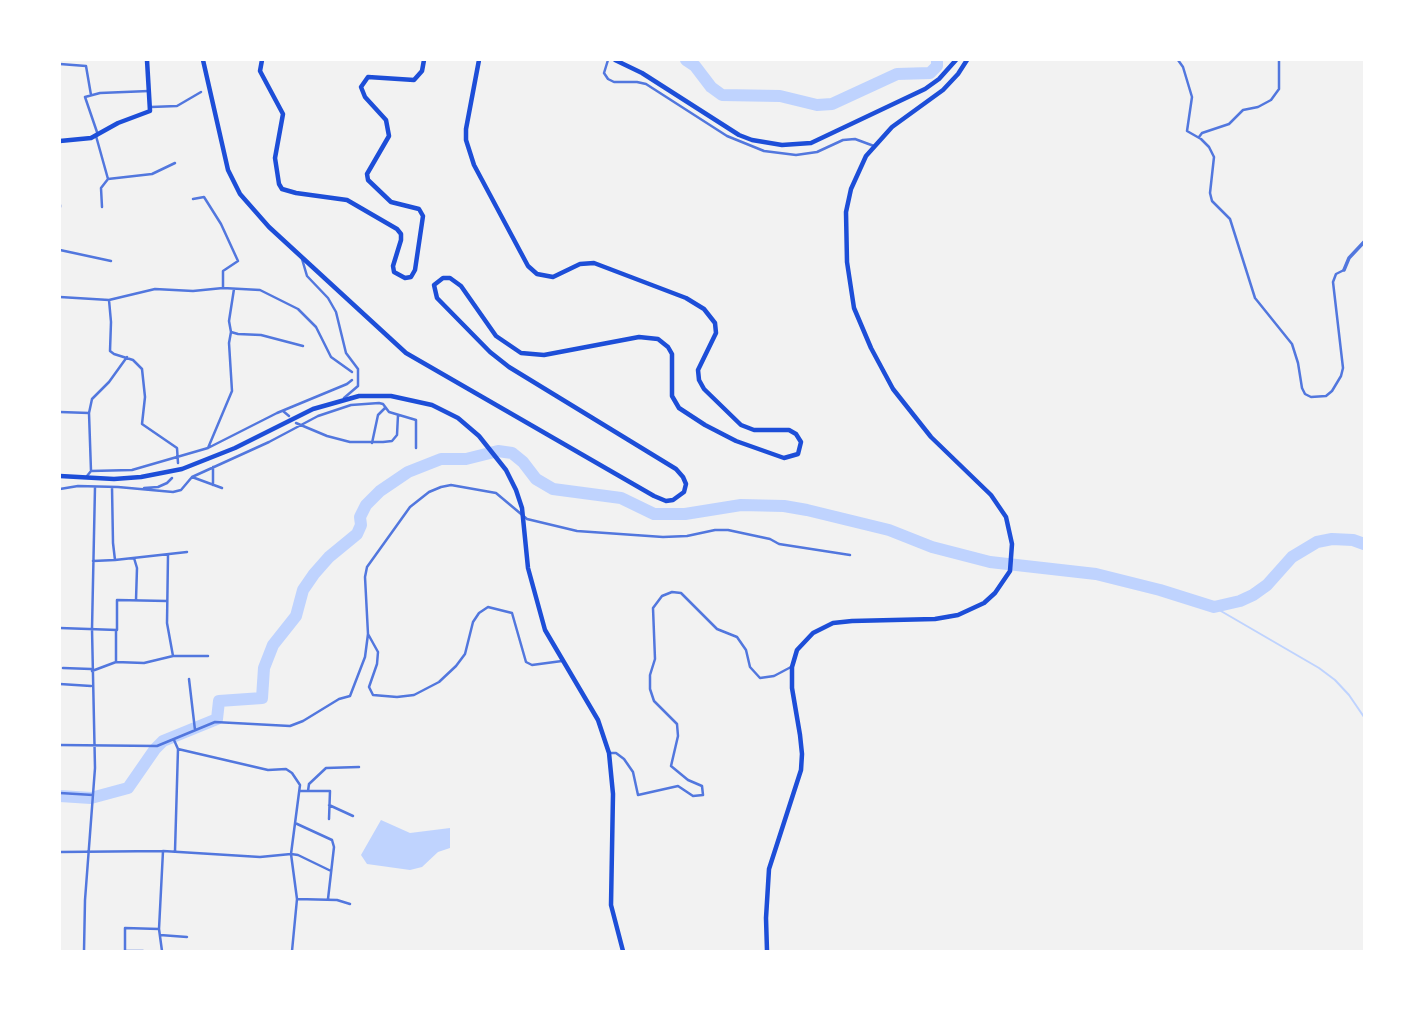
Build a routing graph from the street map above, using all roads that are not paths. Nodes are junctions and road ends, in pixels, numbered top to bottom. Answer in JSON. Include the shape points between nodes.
{"nodes":[{"id":1,"x":148,"y":60,"type":"edge"},
{"id":2,"x":203,"y":60,"type":"edge"},
{"id":3,"x":262,"y":60,"type":"edge"},
{"id":4,"x":424,"y":60,"type":"edge"},
{"id":5,"x":479,"y":60,"type":"edge"},
{"id":6,"x":608,"y":60,"type":"edge"},
{"id":7,"x":615,"y":60,"type":"edge"},
{"id":8,"x":956,"y":60,"type":"edge"},
{"id":9,"x":967,"y":60,"type":"edge"},
{"id":10,"x":1178,"y":60,"type":"edge"},
{"id":11,"x":1279,"y":60,"type":"edge"},
{"id":12,"x":60,"y":64,"type":"edge"},
{"id":13,"x":149,"y":92,"type":"junction"},
{"id":14,"x":201,"y":92,"type":"dead end"},
{"id":15,"x":91,"y":94,"type":"junction"},
{"id":16,"x":151,"y":107,"type":"junction"},
{"id":17,"x":97,"y":135,"type":"junction"},
{"id":18,"x":1198,"y":137,"type":"junction"},
{"id":19,"x":60,"y":141,"type":"edge"},
{"id":20,"x":874,"y":146,"type":"junction"},
{"id":21,"x":175,"y":163,"type":"dead end"},
{"id":22,"x":108,"y":179,"type":"junction"},
{"id":23,"x":193,"y":199,"type":"dead end"},
{"id":24,"x":102,"y":206,"type":"dead end"},
{"id":25,"x":1364,"y":242,"type":"edge"},
{"id":26,"x":60,"y":250,"type":"edge"},
{"id":27,"x":302,"y":258,"type":"junction"},
{"id":28,"x":111,"y":261,"type":"dead end"},
{"id":29,"x":1344,"y":270,"type":"joint"},
{"id":30,"x":223,"y":288,"type":"junction"},
{"id":31,"x":234,"y":289,"type":"junction"},
{"id":32,"x":60,"y":297,"type":"edge"},
{"id":33,"x":109,"y":300,"type":"junction"},
{"id":34,"x":231,"y":332,"type":"junction"},
{"id":35,"x":303,"y":346,"type":"dead end"},
{"id":36,"x":127,"y":357,"type":"junction"},
{"id":37,"x":352,"y":372,"type":"dead end"},
{"id":38,"x":352,"y":380,"type":"dead end"},
{"id":39,"x":344,"y":398,"type":"junction"},
{"id":40,"x":385,"y":408,"type":"junction"},
{"id":41,"x":283,"y":411,"type":"junction"},
{"id":42,"x":60,"y":412,"type":"edge"},
{"id":43,"x":89,"y":413,"type":"junction"},
{"id":44,"x":398,"y":415,"type":"junction"},
{"id":45,"x":289,"y":416,"type":"dead end"},
{"id":46,"x":298,"y":424,"type":"junction"},
{"id":47,"x":372,"y":443,"type":"junction"},
{"id":48,"x":208,"y":448,"type":"junction"},
{"id":49,"x":416,"y":448,"type":"dead end"},
{"id":50,"x":178,"y":456,"type":"junction"},
{"id":51,"x":178,"y":463,"type":"dead end"},
{"id":52,"x":213,"y":467,"type":"junction"},
{"id":53,"x":90,"y":471,"type":"junction"},
{"id":54,"x":60,"y":476,"type":"edge"},
{"id":55,"x":71,"y":477,"type":"junction"},
{"id":56,"x":192,"y":477,"type":"junction"},
{"id":57,"x":85,"y":478,"type":"junction"},
{"id":58,"x":172,"y":478,"type":"dead end"},
{"id":59,"x":78,"y":486,"type":"junction"},
{"id":60,"x":213,"y":486,"type":"junction"},
{"id":61,"x":95,"y":487,"type":"junction"},
{"id":62,"x":112,"y":487,"type":"junction"},
{"id":63,"x":142,"y":488,"type":"junction"},
{"id":64,"x":222,"y":488,"type":"dead end"},
{"id":65,"x":60,"y":489,"type":"edge"},
{"id":66,"x":187,"y":552,"type":"dead end"},
{"id":67,"x":168,"y":554,"type":"junction"},
{"id":68,"x":850,"y":555,"type":"dead end"},
{"id":69,"x":134,"y":558,"type":"junction"},
{"id":70,"x":115,"y":560,"type":"junction"},
{"id":71,"x":93,"y":561,"type":"junction"},
{"id":72,"x":135,"y":600,"type":"junction"},
{"id":73,"x":167,"y":601,"type":"junction"},
{"id":74,"x":60,"y":628,"type":"edge"},
{"id":75,"x":92,"y":629,"type":"junction"},
{"id":76,"x":116,"y":630,"type":"junction"},
{"id":77,"x":368,"y":634,"type":"junction"},
{"id":78,"x":173,"y":656,"type":"junction"},
{"id":79,"x":208,"y":656,"type":"dead end"},
{"id":80,"x":562,"y":661,"type":"junction"},
{"id":81,"x":116,"y":662,"type":"junction"},
{"id":82,"x":792,"y":667,"type":"junction"},
{"id":83,"x":63,"y":668,"type":"dead end"},
{"id":84,"x":92,"y":670,"type":"junction"},
{"id":85,"x":189,"y":679,"type":"dead end"},
{"id":86,"x":60,"y":684,"type":"edge"},
{"id":87,"x":92,"y":686,"type":"junction"},
{"id":88,"x":195,"y":730,"type":"junction"},
{"id":89,"x":174,"y":740,"type":"junction"},
{"id":90,"x":60,"y":745,"type":"edge"},
{"id":91,"x":95,"y":746,"type":"junction"},
{"id":92,"x":178,"y":749,"type":"junction"},
{"id":93,"x":608,"y":753,"type":"junction"},
{"id":94,"x":359,"y":767,"type":"dead end"},
{"id":95,"x":300,"y":791,"type":"junction"},
{"id":96,"x":308,"y":791,"type":"junction"},
{"id":97,"x":60,"y":793,"type":"edge"},
{"id":98,"x":92,"y":797,"type":"junction"},
{"id":99,"x":330,"y":805,"type":"junction"},
{"id":100,"x":353,"y":817,"type":"dead end"},
{"id":101,"x":329,"y":819,"type":"dead end"},
{"id":102,"x":295,"y":823,"type":"junction"},
{"id":103,"x":163,"y":851,"type":"junction"},
{"id":104,"x":60,"y":852,"type":"edge"},
{"id":105,"x":88,"y":852,"type":"junction"},
{"id":106,"x":175,"y":852,"type":"junction"},
{"id":107,"x":290,"y":854,"type":"junction"},
{"id":108,"x":331,"y":871,"type":"junction"},
{"id":109,"x":297,"y":899,"type":"junction"},
{"id":110,"x":328,"y":899,"type":"junction"},
{"id":111,"x":350,"y":904,"type":"dead end"},
{"id":112,"x":159,"y":929,"type":"junction"},
{"id":113,"x":160,"y":935,"type":"junction"},
{"id":114,"x":187,"y":937,"type":"dead end"},
{"id":115,"x":84,"y":951,"type":"edge"},
{"id":116,"x":143,"y":951,"type":"edge"},
{"id":117,"x":162,"y":951,"type":"edge"},
{"id":118,"x":292,"y":951,"type":"edge"},
{"id":119,"x":623,"y":951,"type":"edge"},
{"id":120,"x":767,"y":951,"type":"edge"}],
"edges":[{"from":1,"to":13,"type":"main road"},
{"from":2,"to":27,"type":"main road","via":[[229,170],[240,194]]},
{"from":3,"to":4,"type":"main road","via":[[260,71],[283,114],[275,158],[282,189],[347,200],[397,229],[401,240],[393,267],[405,278],[415,270],[423,215],[419,209],[391,201],[368,180],[389,136],[386,120],[361,87],[368,77],[414,80],[422,72]]},
{"from":5,"to":27,"type":"main road","via":[[466,140],[474,165],[523,258],[537,274],[553,277],[580,264],[594,263],[704,309],[715,323],[715,339],[698,370],[704,389],[741,425],[796,434],[801,442],[798,454],[784,458],[736,441],[679,408],[672,396],[673,361],[668,347],[658,339],[645,337],[544,355],[521,353],[496,336],[455,281],[438,280],[434,285],[437,298],[490,352],[676,469],[686,484],[684,492],[666,501],[406,353]]},
{"from":6,"to":20,"type":"street","via":[[604,73],[608,79],[646,84],[727,136],[764,151],[796,155],[855,139]]},
{"from":7,"to":8,"type":"main road","via":[[739,135],[782,145],[811,143],[925,89]]},
{"from":9,"to":20,"type":"main road","via":[[943,90]]},
{"from":10,"to":18,"type":"street","via":[[1192,97],[1187,131]]},
{"from":11,"to":18,"type":"street","via":[[1279,89],[1271,100],[1243,110],[1224,128]]},
{"from":12,"to":15,"type":"street","via":[[86,66]]},
{"from":13,"to":15,"type":"street"},
{"from":13,"to":16,"type":"main road"},
{"from":14,"to":16,"type":"street","via":[[177,106]]},
{"from":15,"to":17,"type":"street","via":[[85,97]]},
{"from":16,"to":17,"type":"main road"},
{"from":17,"to":19,"type":"main road"},
{"from":17,"to":22,"type":"street"},
{"from":18,"to":29,"type":"street","via":[[1214,157],[1212,201],[1230,219],[1255,298],[1292,344],[1302,388],[1311,397],[1326,396],[1341,376],[1333,282],[1335,274]]},
{"from":20,"to":82,"type":"main road","via":[[857,173],[846,212],[854,308],[880,367],[912,417],[991,495],[1006,517],[1013,544],[1010,571],[984,603],[958,615],[833,623],[805,640]]},
{"from":21,"to":22,"type":"street","via":[[152,174]]},
{"from":22,"to":24,"type":"street","via":[[101,188]]},
{"from":23,"to":30,"type":"street","via":[[204,197],[238,261],[223,271]]},
{"from":25,"to":29,"type":"street"},
{"from":26,"to":28,"type":"street"},
{"from":27,"to":39,"type":"street","via":[[307,276],[337,312],[346,353],[358,369],[358,386]]},
{"from":30,"to":31,"type":"street"},
{"from":30,"to":33,"type":"street","via":[[155,289]]},
{"from":31,"to":34,"type":"street"},
{"from":31,"to":37,"type":"street","via":[[260,290],[298,309],[316,327],[331,357]]},
{"from":32,"to":33,"type":"street"},
{"from":33,"to":36,"type":"street","via":[[110,351]]},
{"from":34,"to":35,"type":"street"},
{"from":34,"to":48,"type":"street","via":[[232,391]]},
{"from":36,"to":43,"type":"street","via":[[92,399]]},
{"from":36,"to":50,"type":"street","via":[[142,369],[142,424],[177,447]]},
{"from":38,"to":41,"type":"street"},
{"from":39,"to":57,"type":"main road","via":[[182,469],[141,477]]},
{"from":39,"to":80,"type":"main road","via":[[409,398],[445,411],[479,436],[516,489],[533,592],[545,630]]},
{"from":40,"to":44,"type":"street"},
{"from":40,"to":46,"type":"street","via":[[379,403],[351,405]]},
{"from":40,"to":47,"type":"street","via":[[378,415]]},
{"from":41,"to":45,"type":"street"},
{"from":41,"to":48,"type":"street"},
{"from":42,"to":43,"type":"street"},
{"from":43,"to":53,"type":"street"},
{"from":44,"to":47,"type":"street","via":[[397,435],[392,441]]},
{"from":44,"to":49,"type":"street","via":[[416,420]]},
{"from":46,"to":47,"type":"street","via":[[349,442]]},
{"from":46,"to":52,"type":"street"},
{"from":48,"to":50,"type":"street"},
{"from":50,"to":51,"type":"street"},
{"from":50,"to":53,"type":"street","via":[[132,470]]},
{"from":52,"to":56,"type":"street"},
{"from":52,"to":60,"type":"street"},
{"from":53,"to":57,"type":"street"},
{"from":54,"to":55,"type":"main road"},
{"from":55,"to":57,"type":"main road"},
{"from":55,"to":59,"type":"street"},
{"from":56,"to":60,"type":"street"},
{"from":56,"to":63,"type":"street","via":[[173,492]]},
{"from":58,"to":63,"type":"street","via":[[167,484]]},
{"from":59,"to":61,"type":"street"},
{"from":59,"to":65,"type":"street"},
{"from":60,"to":64,"type":"street"},
{"from":61,"to":62,"type":"street"},
{"from":61,"to":71,"type":"street"},
{"from":62,"to":63,"type":"street"},
{"from":62,"to":70,"type":"street"},
{"from":66,"to":67,"type":"street"},
{"from":67,"to":69,"type":"street"},
{"from":67,"to":73,"type":"street"},
{"from":68,"to":77,"type":"street","via":[[728,530],[663,537],[577,531],[527,519],[496,493],[451,485],[429,492],[410,507],[371,558],[365,577]]},
{"from":69,"to":70,"type":"street"},
{"from":69,"to":72,"type":"street"},
{"from":70,"to":71,"type":"street"},
{"from":71,"to":75,"type":"street"},
{"from":72,"to":73,"type":"street"},
{"from":72,"to":76,"type":"street","via":[[117,600]]},
{"from":73,"to":78,"type":"street"},
{"from":74,"to":75,"type":"street"},
{"from":75,"to":76,"type":"street"},
{"from":75,"to":84,"type":"street"},
{"from":76,"to":81,"type":"street"},
{"from":77,"to":80,"type":"street","via":[[378,652],[369,687],[373,695],[414,695],[439,682],[465,654],[472,622],[488,607],[512,613],[526,662]]},
{"from":77,"to":88,"type":"street","via":[[365,657],[350,696],[290,726],[215,722]]},
{"from":78,"to":79,"type":"street"},
{"from":78,"to":81,"type":"street","via":[[144,663]]},
{"from":80,"to":93,"type":"main road","via":[[598,720]]},
{"from":81,"to":84,"type":"street"},
{"from":82,"to":93,"type":"street","via":[[760,678],[737,637],[717,629],[681,593],[662,596],[653,608],[655,659],[650,690],[653,701],[677,724],[673,770],[702,786],[703,795],[693,796],[678,786],[638,795],[633,772],[624,759]]},
{"from":82,"to":120,"type":"main road","via":[[803,754],[769,869]]},
{"from":83,"to":84,"type":"street"},
{"from":84,"to":87,"type":"street"},
{"from":85,"to":88,"type":"street"},
{"from":86,"to":87,"type":"street"},
{"from":87,"to":91,"type":"street"},
{"from":88,"to":89,"type":"street"},
{"from":89,"to":91,"type":"street","via":[[157,746]]},
{"from":89,"to":92,"type":"street"},
{"from":90,"to":91,"type":"street"},
{"from":91,"to":98,"type":"street"},
{"from":92,"to":95,"type":"street","via":[[268,770],[286,769]]},
{"from":92,"to":106,"type":"street"},
{"from":93,"to":119,"type":"main road","via":[[613,794],[610,889]]},
{"from":94,"to":96,"type":"street","via":[[326,768],[309,783]]},
{"from":95,"to":96,"type":"street"},
{"from":95,"to":102,"type":"street"},
{"from":96,"to":99,"type":"street","via":[[330,791]]},
{"from":97,"to":98,"type":"street"},
{"from":98,"to":105,"type":"street"},
{"from":99,"to":100,"type":"street"},
{"from":99,"to":101,"type":"street"},
{"from":102,"to":107,"type":"street"},
{"from":102,"to":108,"type":"street","via":[[332,840]]},
{"from":103,"to":105,"type":"street"},
{"from":103,"to":106,"type":"street"},
{"from":103,"to":112,"type":"street"},
{"from":104,"to":105,"type":"street"},
{"from":105,"to":115,"type":"street"},
{"from":106,"to":107,"type":"street","via":[[260,857]]},
{"from":107,"to":108,"type":"street"},
{"from":107,"to":109,"type":"street"},
{"from":108,"to":110,"type":"street"},
{"from":109,"to":110,"type":"street"},
{"from":109,"to":118,"type":"street"},
{"from":110,"to":111,"type":"street"},
{"from":112,"to":113,"type":"street"},
{"from":112,"to":116,"type":"street","via":[[125,928],[125,951]]},
{"from":113,"to":114,"type":"street"},
{"from":113,"to":117,"type":"street"}]}
